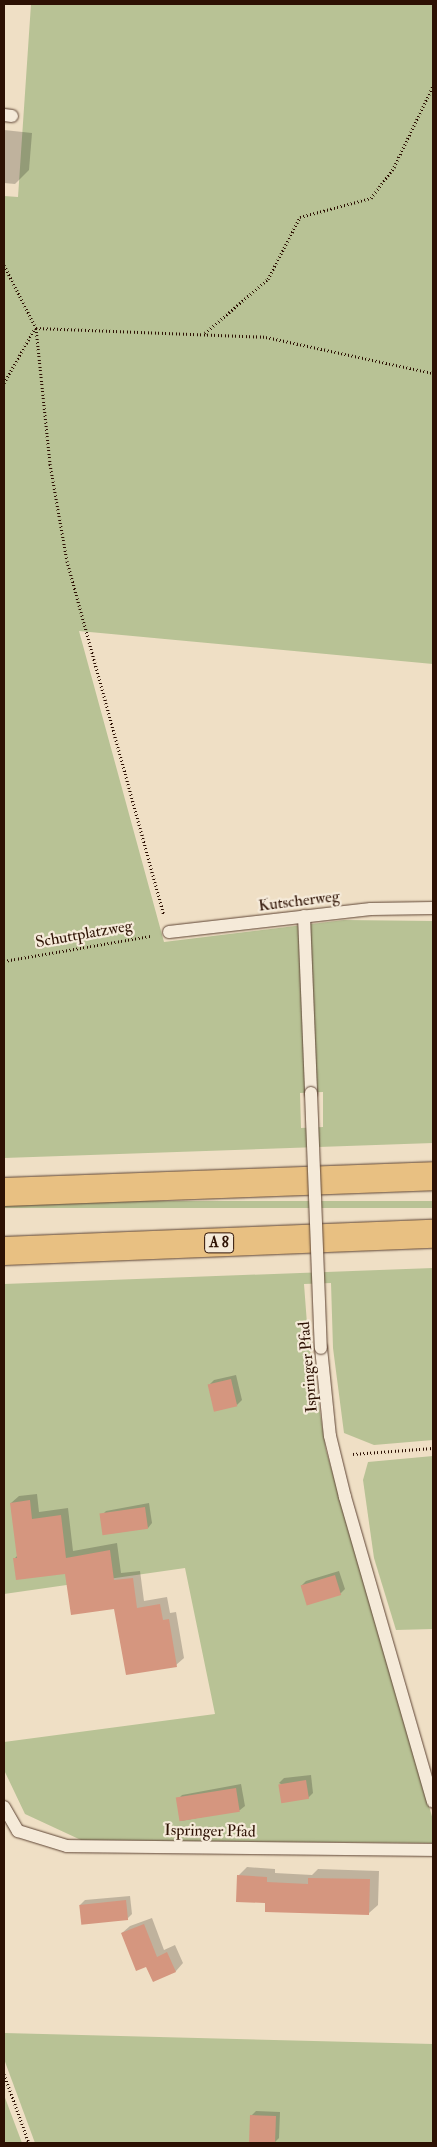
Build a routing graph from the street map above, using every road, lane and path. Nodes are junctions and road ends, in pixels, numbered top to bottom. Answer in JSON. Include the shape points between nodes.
{"nodes":[{"id":1,"x":433,"y":86,"type":"edge"},
{"id":2,"x":4,"y":264,"type":"edge"},
{"id":3,"x":36,"y":328,"type":"junction"},
{"id":4,"x":204,"y":334,"type":"junction"},
{"id":5,"x":433,"y":373,"type":"edge"},
{"id":6,"x":4,"y":383,"type":"edge"},
{"id":7,"x":433,"y":908,"type":"edge"},
{"id":8,"x":304,"y":916,"type":"junction"},
{"id":9,"x":169,"y":932,"type":"junction"},
{"id":10,"x":4,"y":961,"type":"edge"},
{"id":11,"x":433,"y":1176,"type":"edge"},
{"id":12,"x":4,"y":1192,"type":"edge"},
{"id":13,"x":433,"y":1234,"type":"edge"},
{"id":14,"x":4,"y":1251,"type":"edge"},
{"id":15,"x":433,"y":1448,"type":"edge"},
{"id":16,"x":335,"y":1455,"type":"junction"},
{"id":17,"x":433,"y":1802,"type":"edge"},
{"id":18,"x":4,"y":1807,"type":"edge"},
{"id":19,"x":433,"y":1850,"type":"edge"},
{"id":20,"x":4,"y":2074,"type":"edge"},
{"id":21,"x":29,"y":2143,"type":"edge"}],
"edges":[{"from":1,"to":4,"type":"path","via":[[394,167],[371,198],[300,217],[268,279]]},
{"from":2,"to":3,"type":"path"},
{"from":3,"to":4,"type":"path"},
{"from":3,"to":6,"type":"path"},
{"from":3,"to":9,"type":"path","via":[[50,464],[67,561]]},
{"from":4,"to":5,"type":"path","via":[[266,337]]},
{"from":7,"to":8,"type":"lane","name":"Kutscherweg","via":[[371,909]]},
{"from":8,"to":9,"type":"lane","name":"Kutscherweg"},
{"from":8,"to":16,"type":"lane","name":"Ispringer Pfad","bridge":true,"via":[[321,1348]]},
{"from":9,"to":10,"type":"path","name":"Schuttplatzweg"},
{"from":11,"to":12,"type":"highway"},
{"from":13,"to":14,"type":"highway","number":"A 8"},
{"from":15,"to":16,"type":"path"},
{"from":16,"to":17,"type":"lane","name":"Ispringer Pfad"},
{"from":18,"to":19,"type":"lane","name":"Ispringer Pfad","via":[[18,1831],[66,1846]]},
{"from":20,"to":21,"type":"path"}]}
